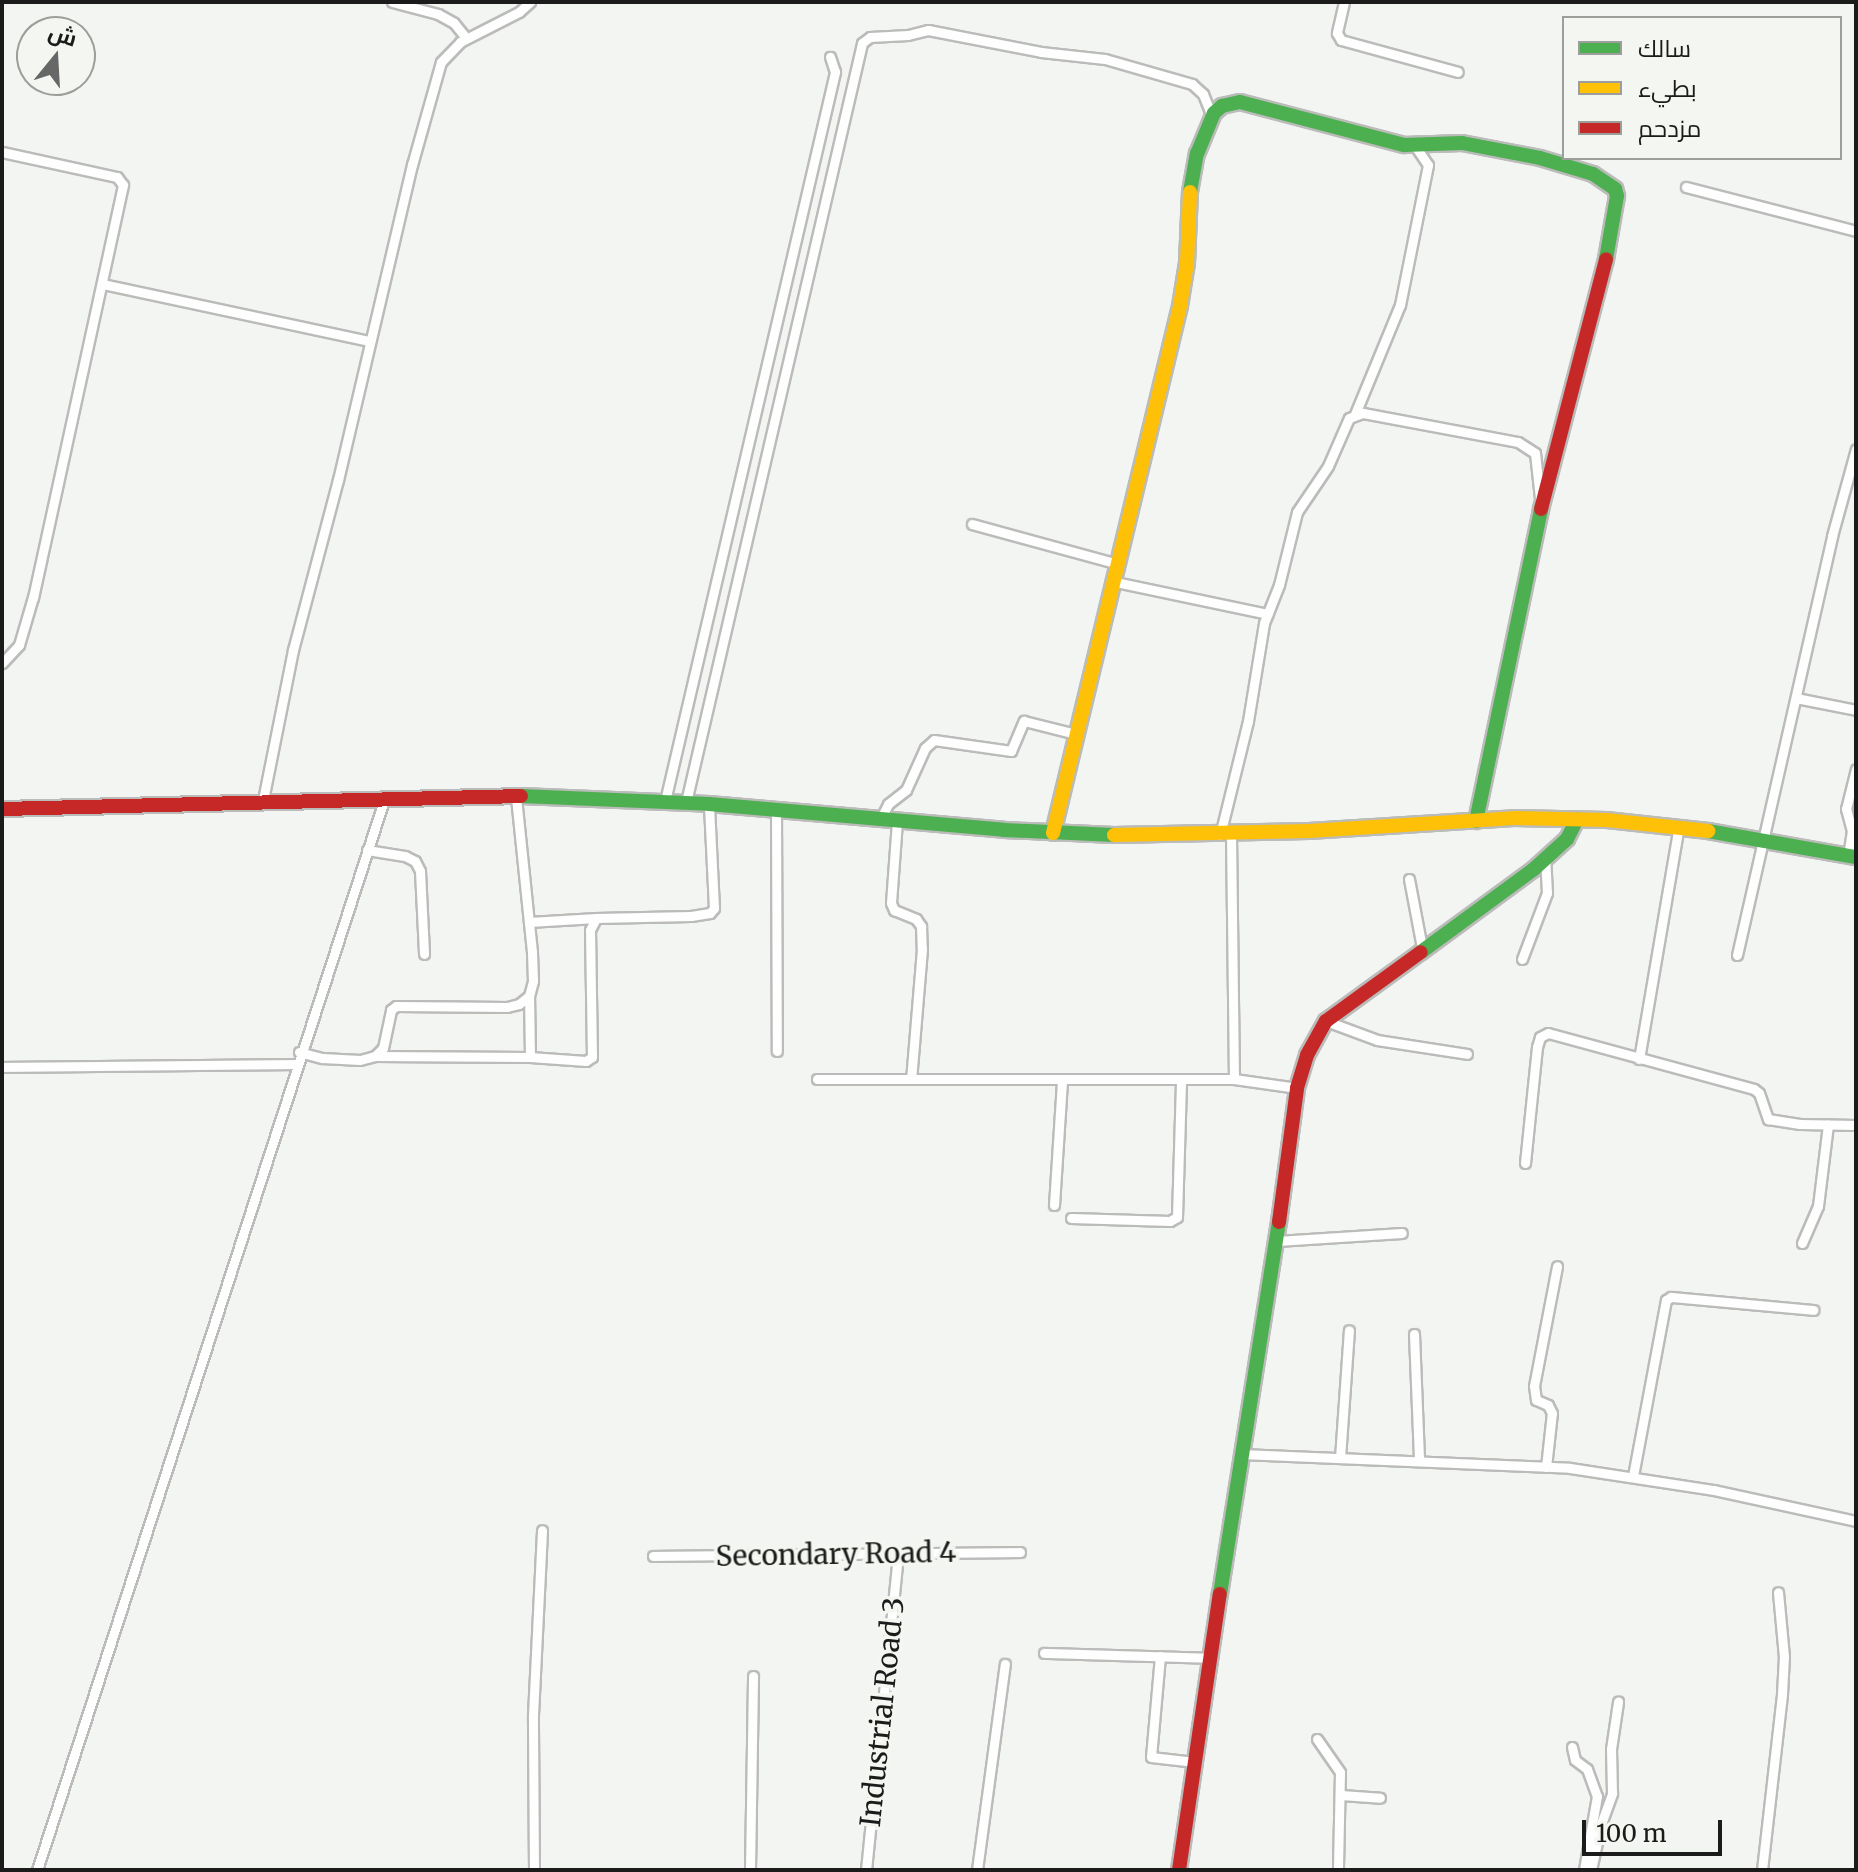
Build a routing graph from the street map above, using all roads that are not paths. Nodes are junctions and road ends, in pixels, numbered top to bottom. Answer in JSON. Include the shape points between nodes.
{"nodes":[{"id":1,"x":392,"y":2,"type":"edge"},
{"id":2,"x":530,"y":2,"type":"edge"},
{"id":3,"x":1344,"y":2,"type":"edge"},
{"id":4,"x":466,"y":38,"type":"junction"},
{"id":5,"x":830,"y":57,"type":"dead end"},
{"id":6,"x":1458,"y":72,"type":"dead end"},
{"id":7,"x":1212,"y":116,"type":"junction"},
{"id":8,"x":1416,"y":147,"type":"junction"},
{"id":9,"x":2,"y":152,"type":"edge"},
{"id":10,"x":1686,"y":187,"type":"dead end"},
{"id":11,"x":1856,"y":231,"type":"edge"},
{"id":12,"x":103,"y":284,"type":"junction"},
{"id":13,"x":370,"y":341,"type":"junction"},
{"id":14,"x":1355,"y":414,"type":"junction"},
{"id":15,"x":1856,"y":449,"type":"edge"},
{"id":16,"x":1541,"y":520,"type":"junction"},
{"id":17,"x":972,"y":524,"type":"dead end"},
{"id":18,"x":1115,"y":563,"type":"junction"},
{"id":19,"x":1111,"y":581,"type":"junction"},
{"id":20,"x":1268,"y":614,"type":"junction"},
{"id":21,"x":2,"y":663,"type":"edge"},
{"id":22,"x":1796,"y":698,"type":"junction"},
{"id":23,"x":1856,"y":710,"type":"edge"},
{"id":24,"x":1076,"y":734,"type":"junction"},
{"id":25,"x":1856,"y":769,"type":"edge"},
{"id":26,"x":516,"y":796,"type":"junction"},
{"id":27,"x":385,"y":797,"type":"junction"},
{"id":28,"x":263,"y":800,"type":"junction"},
{"id":29,"x":665,"y":801,"type":"junction"},
{"id":30,"x":686,"y":802,"type":"junction"},
{"id":31,"x":709,"y":804,"type":"junction"},
{"id":32,"x":2,"y":809,"type":"edge"},
{"id":33,"x":776,"y":809,"type":"junction"},
{"id":34,"x":1577,"y":819,"type":"junction"},
{"id":35,"x":880,"y":820,"type":"junction"},
{"id":36,"x":897,"y":821,"type":"junction"},
{"id":37,"x":1476,"y":821,"type":"junction"},
{"id":38,"x":1679,"y":826,"type":"junction"},
{"id":39,"x":1053,"y":833,"type":"junction"},
{"id":40,"x":1226,"y":834,"type":"junction"},
{"id":41,"x":1762,"y":840,"type":"junction"},
{"id":42,"x":367,"y":850,"type":"junction"},
{"id":43,"x":1852,"y":857,"type":"edge"},
{"id":44,"x":1545,"y":860,"type":"junction"},
{"id":45,"x":1409,"y":879,"type":"dead end"},
{"id":46,"x":596,"y":918,"type":"junction"},
{"id":47,"x":529,"y":922,"type":"junction"},
{"id":48,"x":1422,"y":948,"type":"junction"},
{"id":49,"x":424,"y":954,"type":"dead end"},
{"id":50,"x":1737,"y":955,"type":"dead end"},
{"id":51,"x":1522,"y":959,"type":"dead end"},
{"id":52,"x":529,"y":996,"type":"junction"},
{"id":53,"x":1326,"y":1021,"type":"junction"},
{"id":54,"x":777,"y":1051,"type":"dead end"},
{"id":55,"x":299,"y":1052,"type":"junction"},
{"id":56,"x":1467,"y":1054,"type":"dead end"},
{"id":57,"x":375,"y":1056,"type":"junction"},
{"id":58,"x":530,"y":1057,"type":"junction"},
{"id":59,"x":1639,"y":1059,"type":"junction"},
{"id":60,"x":295,"y":1064,"type":"junction"},
{"id":61,"x":2,"y":1067,"type":"edge"},
{"id":62,"x":817,"y":1079,"type":"dead end"},
{"id":63,"x":911,"y":1079,"type":"junction"},
{"id":64,"x":1234,"y":1079,"type":"junction"},
{"id":65,"x":1062,"y":1080,"type":"junction"},
{"id":66,"x":1181,"y":1080,"type":"junction"},
{"id":67,"x":1297,"y":1088,"type":"junction"},
{"id":68,"x":1828,"y":1125,"type":"junction"},
{"id":69,"x":1856,"y":1125,"type":"edge"},
{"id":70,"x":1525,"y":1163,"type":"dead end"},
{"id":71,"x":1054,"y":1205,"type":"dead end"},
{"id":72,"x":1071,"y":1218,"type":"dead end"},
{"id":73,"x":1402,"y":1233,"type":"dead end"},
{"id":74,"x":1277,"y":1241,"type":"junction"},
{"id":75,"x":1802,"y":1243,"type":"dead end"},
{"id":76,"x":1557,"y":1266,"type":"dead end"},
{"id":77,"x":1813,"y":1310,"type":"dead end"},
{"id":78,"x":1349,"y":1330,"type":"dead end"},
{"id":79,"x":1414,"y":1334,"type":"dead end"},
{"id":80,"x":1241,"y":1454,"type":"junction"},
{"id":81,"x":1340,"y":1458,"type":"junction"},
{"id":82,"x":1419,"y":1461,"type":"junction"},
{"id":83,"x":1546,"y":1467,"type":"junction"},
{"id":84,"x":1633,"y":1476,"type":"junction"},
{"id":85,"x":1856,"y":1521,"type":"edge"},
{"id":86,"x":542,"y":1530,"type":"dead end"},
{"id":87,"x":1020,"y":1552,"type":"dead end"},
{"id":88,"x":898,"y":1553,"type":"junction"},
{"id":89,"x":653,"y":1556,"type":"dead end"},
{"id":90,"x":1778,"y":1592,"type":"dead end"},
{"id":91,"x":1044,"y":1653,"type":"dead end"},
{"id":92,"x":1160,"y":1656,"type":"junction"},
{"id":93,"x":1211,"y":1658,"type":"junction"},
{"id":94,"x":1005,"y":1664,"type":"dead end"},
{"id":95,"x":753,"y":1676,"type":"dead end"},
{"id":96,"x":1618,"y":1702,"type":"dead end"},
{"id":97,"x":1317,"y":1739,"type":"dead end"},
{"id":98,"x":1572,"y":1747,"type":"dead end"},
{"id":99,"x":1195,"y":1762,"type":"junction"},
{"id":100,"x":1341,"y":1795,"type":"junction"},
{"id":101,"x":1380,"y":1798,"type":"dead end"},
{"id":102,"x":37,"y":1870,"type":"edge"},
{"id":103,"x":534,"y":1870,"type":"edge"},
{"id":104,"x":750,"y":1870,"type":"edge"},
{"id":105,"x":866,"y":1870,"type":"edge"},
{"id":106,"x":977,"y":1870,"type":"edge"},
{"id":107,"x":1179,"y":1870,"type":"edge"},
{"id":108,"x":1338,"y":1870,"type":"edge"},
{"id":109,"x":1584,"y":1870,"type":"edge"},
{"id":110,"x":1591,"y":1870,"type":"edge"},
{"id":111,"x":1762,"y":1870,"type":"edge"}],
"edges":[{"from":1,"to":4,"type":"street","via":[[438,14]]},
{"from":2,"to":4,"type":"street"},
{"from":3,"to":6,"type":"street","via":[[1337,33],[1341,40]]},
{"from":4,"to":13,"type":"street","via":[[441,62]]},
{"from":5,"to":29,"type":"street","via":[[835,72]]},
{"from":7,"to":8,"type":"street","via":[[1222,106],[1240,102]]},
{"from":7,"to":18,"type":"street","via":[[1191,182],[1180,306]]},
{"from":7,"to":30,"type":"street","via":[[1203,94],[1192,84],[1105,59],[928,30],[870,37],[862,43]]},
{"from":8,"to":14,"type":"street","via":[[1428,165],[1400,305]]},
{"from":8,"to":16,"type":"street","via":[[1462,143],[1540,158],[1593,174],[1615,189],[1605,262]]},
{"from":9,"to":12,"type":"street","via":[[122,180]]},
{"from":10,"to":11,"type":"street"},
{"from":12,"to":13,"type":"street"},
{"from":12,"to":21,"type":"street","via":[[26,622],[14,653]]},
{"from":13,"to":28,"type":"street","via":[[293,650]]},
{"from":14,"to":16,"type":"street","via":[[1411,420],[1529,447],[1539,468]]},
{"from":14,"to":20,"type":"street","via":[[1343,425],[1322,476],[1302,500]]},
{"from":15,"to":22,"type":"street"},
{"from":16,"to":37,"type":"street"},
{"from":17,"to":18,"type":"street"},
{"from":18,"to":19,"type":"street"},
{"from":19,"to":20,"type":"street"},
{"from":19,"to":24,"type":"street"},
{"from":20,"to":40,"type":"street"},
{"from":22,"to":23,"type":"street"},
{"from":22,"to":41,"type":"street"},
{"from":24,"to":35,"type":"street","via":[[1024,721],[1011,751],[934,740],[906,790],[888,804]]},
{"from":24,"to":39,"type":"street"},
{"from":25,"to":43,"type":"street","via":[[1846,809]]},
{"from":26,"to":27,"type":"street"},
{"from":26,"to":29,"type":"street"},
{"from":26,"to":47,"type":"street"},
{"from":27,"to":28,"type":"street"},
{"from":27,"to":42,"type":"street"},
{"from":28,"to":32,"type":"street"},
{"from":29,"to":30,"type":"street"},
{"from":30,"to":31,"type":"street"},
{"from":31,"to":33,"type":"street"},
{"from":31,"to":46,"type":"street","via":[[714,908],[710,913]]},
{"from":33,"to":35,"type":"street"},
{"from":33,"to":54,"type":"street"},
{"from":34,"to":37,"type":"street"},
{"from":34,"to":38,"type":"street"},
{"from":34,"to":44,"type":"street","via":[[1567,839]]},
{"from":35,"to":36,"type":"street"},
{"from":36,"to":39,"type":"street"},
{"from":36,"to":63,"type":"street","via":[[891,903],[921,926]]},
{"from":37,"to":40,"type":"street"},
{"from":38,"to":41,"type":"street"},
{"from":38,"to":59,"type":"street"},
{"from":39,"to":40,"type":"street"},
{"from":40,"to":64,"type":"street"},
{"from":41,"to":43,"type":"street"},
{"from":41,"to":50,"type":"street"},
{"from":42,"to":49,"type":"street","via":[[415,861],[420,871]]},
{"from":42,"to":55,"type":"street"},
{"from":44,"to":48,"type":"street"},
{"from":44,"to":51,"type":"street","via":[[1547,893]]},
{"from":45,"to":48,"type":"street"},
{"from":46,"to":47,"type":"street"},
{"from":46,"to":58,"type":"street","via":[[590,930],[592,1057]]},
{"from":47,"to":52,"type":"street"},
{"from":48,"to":53,"type":"street"},
{"from":52,"to":57,"type":"street","via":[[507,1007],[396,1006],[383,1048]]},
{"from":52,"to":58,"type":"street"},
{"from":53,"to":56,"type":"street","via":[[1377,1040]]},
{"from":53,"to":67,"type":"street"},
{"from":55,"to":57,"type":"street","via":[[360,1060]]},
{"from":55,"to":60,"type":"street"},
{"from":57,"to":58,"type":"street"},
{"from":59,"to":68,"type":"street","via":[[1754,1089],[1768,1119]]},
{"from":59,"to":70,"type":"street","via":[[1555,1034],[1540,1037]]},
{"from":60,"to":61,"type":"street"},
{"from":60,"to":102,"type":"street"},
{"from":62,"to":63,"type":"street"},
{"from":63,"to":65,"type":"street"},
{"from":64,"to":66,"type":"street"},
{"from":64,"to":67,"type":"street"},
{"from":65,"to":66,"type":"street"},
{"from":65,"to":71,"type":"street"},
{"from":66,"to":72,"type":"street","via":[[1177,1217]]},
{"from":67,"to":74,"type":"street"},
{"from":68,"to":69,"type":"street"},
{"from":68,"to":75,"type":"street","via":[[1818,1206]]},
{"from":73,"to":74,"type":"street"},
{"from":74,"to":80,"type":"street"},
{"from":76,"to":83,"type":"street","via":[[1534,1386],[1536,1400],[1552,1413]]},
{"from":77,"to":84,"type":"street","via":[[1666,1300]]},
{"from":78,"to":81,"type":"street"},
{"from":79,"to":82,"type":"street"},
{"from":80,"to":81,"type":"street"},
{"from":80,"to":93,"type":"street"},
{"from":81,"to":82,"type":"street"},
{"from":82,"to":83,"type":"street"},
{"from":83,"to":84,"type":"street"},
{"from":84,"to":85,"type":"street"},
{"from":86,"to":103,"type":"street","via":[[533,1715]]},
{"from":87,"to":88,"type":"street","name":"Secondary Road 4"},
{"from":88,"to":89,"type":"street","name":"Secondary Road 4"},
{"from":88,"to":105,"type":"street","name":"Industrial Road 3"},
{"from":90,"to":111,"type":"street","via":[[1782,1694]]},
{"from":91,"to":92,"type":"street"},
{"from":92,"to":93,"type":"street"},
{"from":92,"to":99,"type":"street","via":[[1151,1757]]},
{"from":93,"to":99,"type":"street"},
{"from":94,"to":106,"type":"street"},
{"from":95,"to":104,"type":"street"},
{"from":96,"to":110,"type":"street","via":[[1612,1793]]},
{"from":97,"to":100,"type":"street","via":[[1340,1772]]},
{"from":98,"to":109,"type":"street","via":[[1597,1796]]},
{"from":99,"to":107,"type":"street"},
{"from":100,"to":101,"type":"street"},
{"from":100,"to":108,"type":"street"}]}
